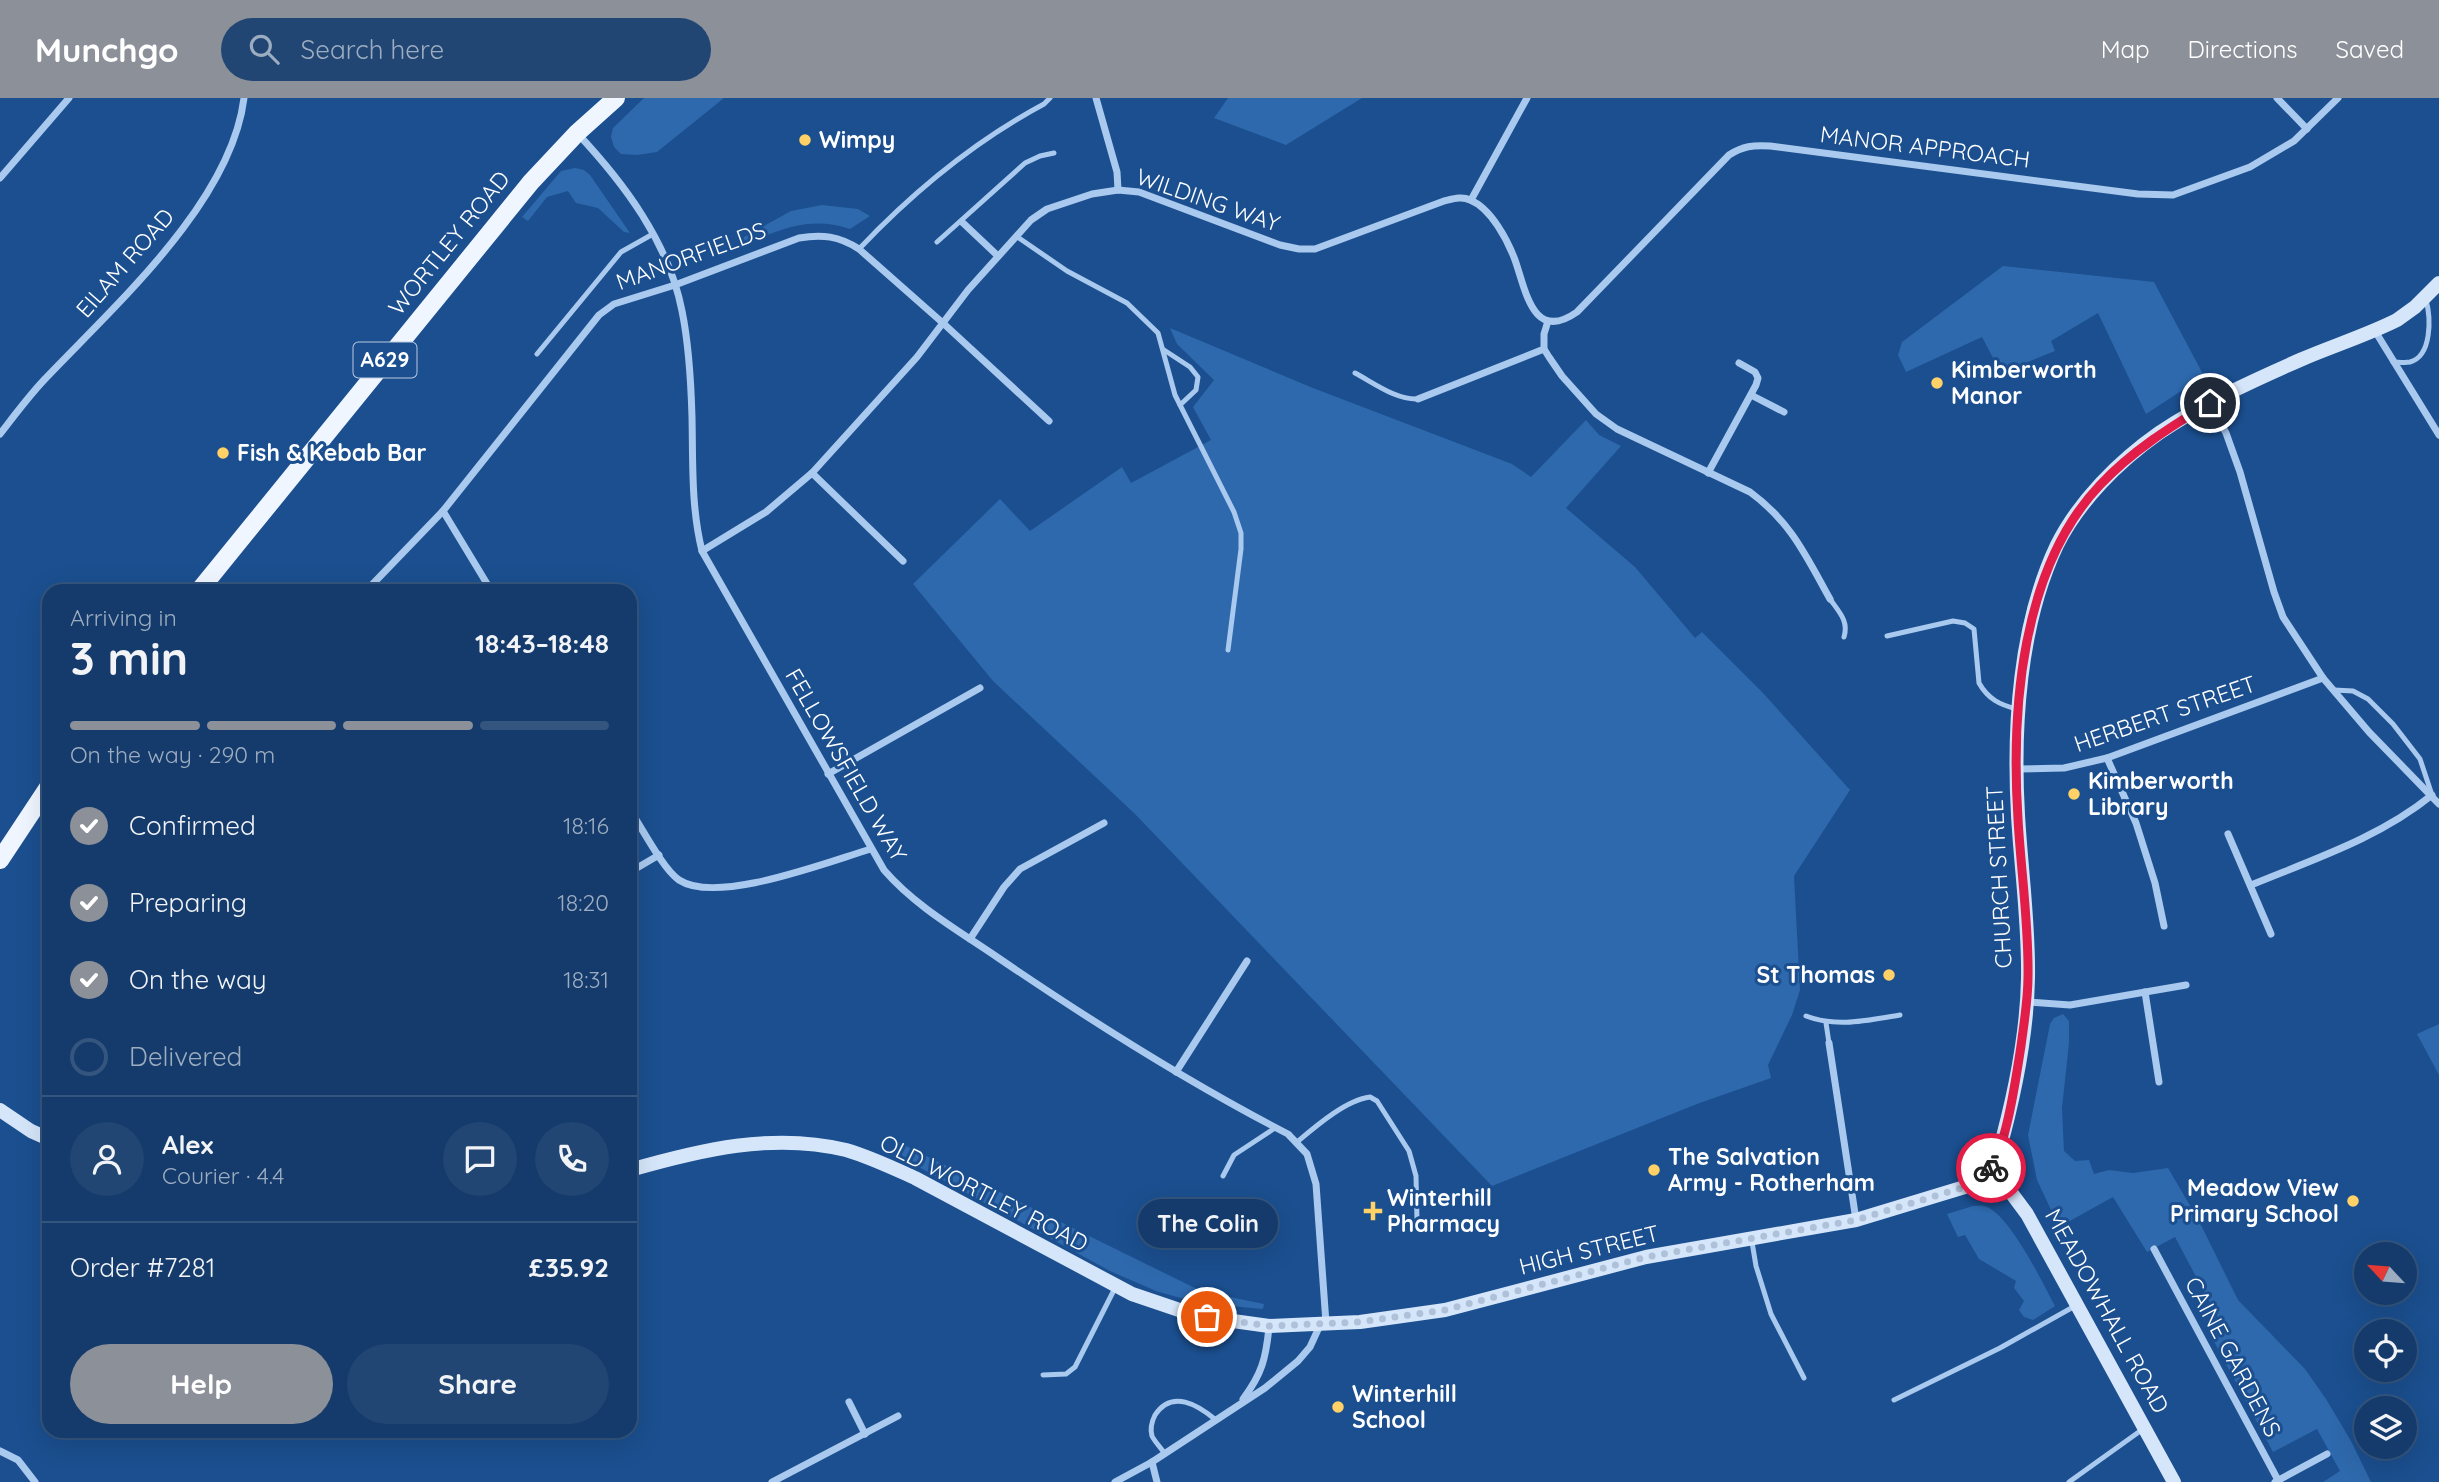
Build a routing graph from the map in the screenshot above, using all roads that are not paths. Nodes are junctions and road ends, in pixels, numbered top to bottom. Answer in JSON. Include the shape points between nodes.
{"nodes":[{"id":1,"x":69,"y":98,"type":"edge"},
{"id":2,"x":244,"y":98,"type":"edge"},
{"id":3,"x":616,"y":98,"type":"edge"},
{"id":4,"x":1050,"y":98,"type":"edge"},
{"id":5,"x":1096,"y":98,"type":"edge"},
{"id":6,"x":1527,"y":98,"type":"edge"},
{"id":7,"x":2277,"y":98,"type":"edge"},
{"id":8,"x":2338,"y":98,"type":"edge"},
{"id":9,"x":2308,"y":129,"type":"junction"},
{"id":10,"x":577,"y":133,"type":"junction"},
{"id":11,"x":1054,"y":153,"type":"dead end"},
{"id":12,"x":2,"y":173,"type":"edge"},
{"id":13,"x":1118,"y":190,"type":"junction"},
{"id":14,"x":1471,"y":200,"type":"junction"},
{"id":15,"x":962,"y":222,"type":"junction"},
{"id":16,"x":653,"y":234,"type":"junction"},
{"id":17,"x":1016,"y":236,"type":"junction"},
{"id":18,"x":937,"y":242,"type":"dead end"},
{"id":19,"x":859,"y":249,"type":"junction"},
{"id":20,"x":998,"y":256,"type":"junction"},
{"id":21,"x":2439,"y":284,"type":"edge"},
{"id":22,"x":675,"y":285,"type":"junction"},
{"id":23,"x":2426,"y":297,"type":"junction"},
{"id":24,"x":1548,"y":321,"type":"junction"},
{"id":25,"x":944,"y":324,"type":"junction"},
{"id":26,"x":2375,"y":331,"type":"junction"},
{"id":27,"x":1545,"y":349,"type":"junction"},
{"id":28,"x":1164,"y":350,"type":"junction"},
{"id":29,"x":537,"y":355,"type":"dead end"},
{"id":30,"x":2393,"y":362,"type":"junction"},
{"id":31,"x":1739,"y":363,"type":"dead end"},
{"id":32,"x":1355,"y":373,"type":"dead end"},
{"id":33,"x":1751,"y":395,"type":"junction"},
{"id":34,"x":1418,"y":399,"type":"joint"},
{"id":35,"x":2210,"y":403,"type":"junction"},
{"id":36,"x":1180,"y":405,"type":"junction"},
{"id":37,"x":1784,"y":412,"type":"dead end"},
{"id":38,"x":1049,"y":421,"type":"dead end"},
{"id":39,"x":0,"y":434,"type":"edge"},
{"id":40,"x":2439,"y":435,"type":"edge"},
{"id":41,"x":812,"y":473,"type":"junction"},
{"id":42,"x":1708,"y":473,"type":"junction"},
{"id":43,"x":443,"y":511,"type":"junction"},
{"id":44,"x":702,"y":551,"type":"junction"},
{"id":45,"x":903,"y":561,"type":"dead end"},
{"id":46,"x":204,"y":584,"type":"edge"},
{"id":47,"x":373,"y":584,"type":"edge"},
{"id":48,"x":487,"y":584,"type":"edge"},
{"id":49,"x":1829,"y":599,"type":"joint"},
{"id":50,"x":1887,"y":636,"type":"dead end"},
{"id":51,"x":1844,"y":637,"type":"dead end"},
{"id":52,"x":1228,"y":650,"type":"dead end"},
{"id":53,"x":2323,"y":678,"type":"junction"},
{"id":54,"x":979,"y":688,"type":"dead end"},
{"id":55,"x":2333,"y":690,"type":"junction"},
{"id":56,"x":2019,"y":710,"type":"junction"},
{"id":57,"x":2107,"y":758,"type":"junction"},
{"id":58,"x":2016,"y":769,"type":"junction"},
{"id":59,"x":828,"y":774,"type":"junction"},
{"id":60,"x":2432,"y":795,"type":"junction"},
{"id":61,"x":42,"y":797,"type":"edge"},
{"id":62,"x":2439,"y":804,"type":"edge"},
{"id":63,"x":637,"y":821,"type":"edge"},
{"id":64,"x":1104,"y":822,"type":"dead end"},
{"id":65,"x":2228,"y":834,"type":"dead end"},
{"id":66,"x":871,"y":849,"type":"junction"},
{"id":67,"x":659,"y":855,"type":"junction"},
{"id":68,"x":0,"y":860,"type":"edge"},
{"id":69,"x":637,"y":868,"type":"edge"},
{"id":70,"x":2251,"y":885,"type":"junction"},
{"id":71,"x":2164,"y":926,"type":"dead end"},
{"id":72,"x":2271,"y":934,"type":"dead end"},
{"id":73,"x":970,"y":939,"type":"junction"},
{"id":74,"x":1247,"y":961,"type":"dead end"},
{"id":75,"x":2186,"y":985,"type":"dead end"},
{"id":76,"x":2145,"y":992,"type":"junction"},
{"id":77,"x":2027,"y":1002,"type":"junction"},
{"id":78,"x":1900,"y":1015,"type":"dead end"},
{"id":79,"x":1806,"y":1016,"type":"dead end"},
{"id":80,"x":1826,"y":1023,"type":"junction"},
{"id":81,"x":1829,"y":1043,"type":"joint"},
{"id":82,"x":1176,"y":1072,"type":"junction"},
{"id":83,"x":2159,"y":1082,"type":"dead end"},
{"id":84,"x":0,"y":1111,"type":"edge"},
{"id":85,"x":1275,"y":1128,"type":"junction"},
{"id":86,"x":42,"y":1135,"type":"edge"},
{"id":87,"x":1297,"y":1142,"type":"junction"},
{"id":88,"x":1992,"y":1167,"type":"junction"},
{"id":89,"x":637,"y":1168,"type":"edge"},
{"id":90,"x":1223,"y":1176,"type":"dead end"},
{"id":91,"x":1856,"y":1220,"type":"junction"},
{"id":92,"x":1417,"y":1221,"type":"dead end"},
{"id":93,"x":1751,"y":1238,"type":"junction"},
{"id":94,"x":2154,"y":1249,"type":"dead end"},
{"id":95,"x":1116,"y":1285,"type":"junction"},
{"id":96,"x":2078,"y":1304,"type":"junction"},
{"id":97,"x":1323,"y":1323,"type":"junction"},
{"id":98,"x":1269,"y":1326,"type":"junction"},
{"id":99,"x":1043,"y":1375,"type":"dead end"},
{"id":100,"x":1804,"y":1378,"type":"dead end"},
{"id":101,"x":1895,"y":1400,"type":"dead end"},
{"id":102,"x":849,"y":1402,"type":"dead end"},
{"id":103,"x":1241,"y":1403,"type":"junction"},
{"id":104,"x":898,"y":1416,"type":"dead end"},
{"id":105,"x":1216,"y":1420,"type":"junction"},
{"id":106,"x":2145,"y":1427,"type":"junction"},
{"id":107,"x":865,"y":1434,"type":"junction"},
{"id":108,"x":0,"y":1451,"type":"edge"},
{"id":109,"x":1165,"y":1454,"type":"junction"},
{"id":110,"x":2327,"y":1454,"type":"dead end"},
{"id":111,"x":1152,"y":1462,"type":"junction"},
{"id":112,"x":36,"y":1482,"type":"edge"},
{"id":113,"x":772,"y":1482,"type":"edge"},
{"id":114,"x":1115,"y":1482,"type":"edge"},
{"id":115,"x":1157,"y":1482,"type":"edge"},
{"id":116,"x":2069,"y":1482,"type":"edge"},
{"id":117,"x":2174,"y":1482,"type":"edge"},
{"id":118,"x":2277,"y":1482,"type":"edge"}],
"edges":[{"from":1,"to":12,"type":"street"},
{"from":2,"to":39,"type":"street","name":"EILAM ROAD","via":[[232,148],[200,205],[117,306],[42,382]]},
{"from":3,"to":10,"type":"main road","name":"WORTLEY ROAD","number":"A629"},
{"from":4,"to":19,"type":"lane","via":[[925,187]]},
{"from":5,"to":13,"type":"street"},
{"from":6,"to":14,"type":"street"},
{"from":7,"to":9,"type":"street"},
{"from":8,"to":9,"type":"street","name":"MANOR APPROACH"},
{"from":9,"to":24,"type":"street","name":"MANOR APPROACH","via":[[2250,167],[2173,195],[2157,196],[1770,146],[1741,148],[1729,155],[1577,312]]},
{"from":10,"to":16,"type":"street","name":"FELLOWSFIELD WAY","via":[[623,187]]},
{"from":10,"to":46,"type":"main road","name":"WORTLEY ROAD","number":"A629","via":[[478,246]]},
{"from":11,"to":15,"type":"lane","via":[[1025,163]]},
{"from":13,"to":14,"type":"street","name":"WILDING WAY","via":[[1139,192],[1299,249],[1315,248],[1444,201]]},
{"from":13,"to":17,"type":"street","name":"WILDING WAY","via":[[1047,209]]},
{"from":14,"to":24,"type":"street","via":[[1503,236],[1531,307]]},
{"from":15,"to":18,"type":"lane"},
{"from":15,"to":20,"type":"street"},
{"from":16,"to":22,"type":"street","name":"FELLOWSFIELD WAY"},
{"from":16,"to":29,"type":"lane","via":[[621,252]]},
{"from":17,"to":20,"type":"street","name":"WILDING WAY"},
{"from":17,"to":28,"type":"lane","via":[[1067,271],[1127,303],[1158,333]]},
{"from":19,"to":22,"type":"street","name":"MANORFIELDS","via":[[845,240],[814,235]]},
{"from":19,"to":25,"type":"street","name":"MANORFIELDS"},
{"from":20,"to":25,"type":"street","name":"WILDING WAY"},
{"from":21,"to":23,"type":"street","name":"CHURCH STREET"},
{"from":22,"to":43,"type":"street","name":"MANORFIELDS","via":[[614,304],[599,315]]},
{"from":22,"to":44,"type":"street","name":"FELLOWSFIELD WAY","via":[[689,367],[694,495]]},
{"from":23,"to":26,"type":"street","name":"CHURCH STREET"},
{"from":23,"to":30,"type":"lane","via":[[2424,350],[2409,362]]},
{"from":24,"to":27,"type":"street"},
{"from":25,"to":38,"type":"street","name":"MANORFIELDS"},
{"from":25,"to":41,"type":"street","name":"WILDING WAY"},
{"from":26,"to":30,"type":"street"},
{"from":26,"to":35,"type":"street","name":"CHURCH STREET"},
{"from":27,"to":34,"type":"street"},
{"from":27,"to":42,"type":"street","via":[[1562,376],[1616,429]]},
{"from":28,"to":36,"type":"lane"},
{"from":28,"to":36,"type":"lane","via":[[1198,377],[1196,390]]},
{"from":30,"to":40,"type":"street"},
{"from":31,"to":33,"type":"street","via":[[1758,378]]},
{"from":32,"to":34,"type":"lane","via":[[1395,394]]},
{"from":33,"to":37,"type":"street"},
{"from":33,"to":42,"type":"street"},
{"from":35,"to":53,"type":"street","via":[[2240,472],[2283,617]]},
{"from":35,"to":56,"type":"street","name":"CHURCH STREET","via":[[2128,458],[2075,515],[2043,579],[2024,663]]},
{"from":36,"to":52,"type":"lane","via":[[1241,533]]},
{"from":41,"to":44,"type":"street","name":"WILDING WAY","via":[[766,512]]},
{"from":41,"to":45,"type":"street"},
{"from":42,"to":49,"type":"street","via":[[1750,492],[1782,518]]},
{"from":43,"to":47,"type":"street","name":"MANORFIELDS"},
{"from":43,"to":48,"type":"street"},
{"from":44,"to":59,"type":"street","name":"FELLOWSFIELD WAY"},
{"from":49,"to":51,"type":"lane","via":[[1844,619]]},
{"from":50,"to":56,"type":"lane","via":[[1965,622],[1974,629],[1983,690],[1998,703]]},
{"from":53,"to":55,"type":"street"},
{"from":53,"to":57,"type":"street","name":"HERBERT STREET"},
{"from":54,"to":59,"type":"street"},
{"from":55,"to":60,"type":"street"},
{"from":55,"to":60,"type":"lane","via":[[2353,691],[2368,699],[2393,724],[2420,759]]},
{"from":56,"to":58,"type":"street","name":"CHURCH STREET"},
{"from":57,"to":58,"type":"street","name":"HERBERT STREET","via":[[2064,768]]},
{"from":57,"to":71,"type":"street","via":[[2136,823]]},
{"from":58,"to":77,"type":"street","name":"CHURCH STREET"},
{"from":59,"to":66,"type":"street","name":"FELLOWSFIELD WAY"},
{"from":60,"to":62,"type":"street"},
{"from":60,"to":70,"type":"street","via":[[2382,830]]},
{"from":61,"to":68,"type":"main road"},
{"from":63,"to":67,"type":"street"},
{"from":64,"to":73,"type":"street","via":[[1020,869]]},
{"from":65,"to":70,"type":"street"},
{"from":66,"to":67,"type":"street","via":[[718,890],[679,880]]},
{"from":66,"to":73,"type":"street","name":"FELLOWSFIELD WAY","via":[[903,891]]},
{"from":67,"to":69,"type":"street"},
{"from":70,"to":72,"type":"street"},
{"from":73,"to":82,"type":"street","name":"FELLOWSFIELD WAY"},
{"from":74,"to":82,"type":"street"},
{"from":75,"to":76,"type":"street"},
{"from":76,"to":77,"type":"street","via":[[2070,1005]]},
{"from":76,"to":83,"type":"street"},
{"from":77,"to":88,"type":"street","name":"CHURCH STREET","via":[[2003,1140]]},
{"from":78,"to":80,"type":"lane"},
{"from":79,"to":80,"type":"lane"},
{"from":80,"to":81,"type":"lane"},
{"from":81,"to":91,"type":"street"},
{"from":82,"to":85,"type":"street","name":"FELLOWSFIELD WAY"},
{"from":84,"to":86,"type":"street"},
{"from":85,"to":87,"type":"street","name":"FELLOWSFIELD WAY"},
{"from":85,"to":90,"type":"lane","via":[[1234,1155]]},
{"from":87,"to":92,"type":"lane","via":[[1362,1098],[1377,1101],[1409,1151],[1416,1176]]},
{"from":87,"to":97,"type":"street","via":[[1307,1154],[1315,1184]]},
{"from":88,"to":91,"type":"street","name":"HIGH STREET","via":[[1968,1186]]},
{"from":88,"to":96,"type":"street","name":"MEADOWHALL ROAD","via":[[2027,1214]]},
{"from":89,"to":95,"type":"street","name":"OLD WORTLEY ROAD","via":[[738,1145],[812,1144],[846,1151],[915,1178]]},
{"from":91,"to":93,"type":"street","name":"HIGH STREET"},
{"from":93,"to":97,"type":"street","name":"HIGH STREET","via":[[1646,1257],[1445,1310]]},
{"from":93,"to":100,"type":"lane","via":[[1768,1307]]},
{"from":94,"to":118,"type":"street","name":"CAINE GARDENS"},
{"from":95,"to":98,"type":"street","name":"OLD WORTLEY ROAD","via":[[1197,1316]]},
{"from":95,"to":99,"type":"lane","via":[[1075,1367],[1066,1374]]},
{"from":96,"to":101,"type":"lane"},
{"from":96,"to":106,"type":"street","name":"MEADOWHALL ROAD"},
{"from":97,"to":98,"type":"street","name":"HIGH STREET"},
{"from":97,"to":103,"type":"street","via":[[1298,1361]]},
{"from":98,"to":103,"type":"street","via":[[1264,1364]]},
{"from":102,"to":107,"type":"street"},
{"from":103,"to":105,"type":"street"},
{"from":104,"to":107,"type":"street"},
{"from":105,"to":109,"type":"street"},
{"from":105,"to":109,"type":"lane","via":[[1192,1403],[1174,1401],[1161,1406],[1152,1421],[1152,1434]]},
{"from":106,"to":116,"type":"lane"},
{"from":106,"to":117,"type":"street","name":"MEADOWHALL ROAD"},
{"from":107,"to":113,"type":"street"},
{"from":108,"to":112,"type":"street","via":[[18,1460]]},
{"from":109,"to":111,"type":"street"},
{"from":110,"to":118,"type":"street"},
{"from":111,"to":114,"type":"street"},
{"from":111,"to":115,"type":"street"}]}
